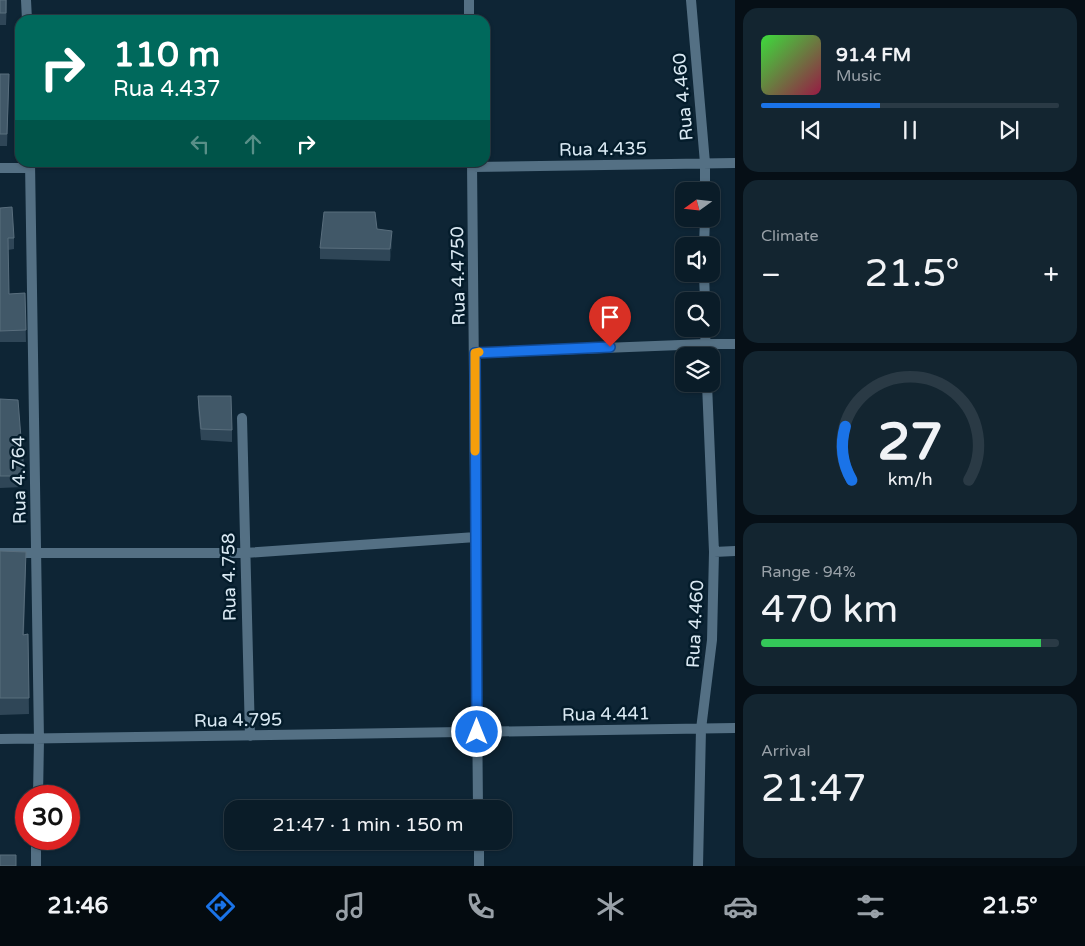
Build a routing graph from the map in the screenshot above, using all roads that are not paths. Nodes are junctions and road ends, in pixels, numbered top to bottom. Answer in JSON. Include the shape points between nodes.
{"nodes":[{"id":1,"x":26,"y":0,"type":"edge"},
{"id":2,"x":468,"y":0,"type":"edge"},
{"id":3,"x":691,"y":0,"type":"edge"},
{"id":4,"x":26,"y":15,"type":"edge"},
{"id":5,"x":469,"y":15,"type":"edge"},
{"id":6,"x":705,"y":163,"type":"junction"},
{"id":7,"x":735,"y":163,"type":"edge"},
{"id":8,"x":490,"y":165,"type":"edge"},
{"id":9,"x":15,"y":166,"type":"edge"},
{"id":10,"x":30,"y":167,"type":"edge"},
{"id":11,"x":472,"y":167,"type":"edge"},
{"id":12,"x":0,"y":168,"type":"edge"},
{"id":13,"x":705,"y":182,"type":"edge"},
{"id":14,"x":706,"y":337,"type":"edge"},
{"id":15,"x":706,"y":344,"type":"junction"},
{"id":16,"x":735,"y":344,"type":"edge"},
{"id":17,"x":475,"y":353,"type":"junction"},
{"id":18,"x":708,"y":392,"type":"edge"},
{"id":19,"x":242,"y":418,"type":"dead end"},
{"id":20,"x":476,"y":537,"type":"junction"},
{"id":21,"x":735,"y":550,"type":"edge"},
{"id":22,"x":714,"y":552,"type":"junction"},
{"id":23,"x":0,"y":553,"type":"edge"},
{"id":24,"x":37,"y":553,"type":"junction"},
{"id":25,"x":245,"y":553,"type":"junction"},
{"id":26,"x":735,"y":728,"type":"edge"},
{"id":27,"x":701,"y":729,"type":"junction"},
{"id":28,"x":477,"y":732,"type":"junction"},
{"id":29,"x":250,"y":736,"type":"junction"},
{"id":30,"x":0,"y":739,"type":"edge"},
{"id":31,"x":40,"y":740,"type":"junction"},
{"id":32,"x":38,"y":785,"type":"edge"},
{"id":33,"x":478,"y":800,"type":"edge"},
{"id":34,"x":36,"y":850,"type":"edge"},
{"id":35,"x":479,"y":850,"type":"edge"},
{"id":36,"x":36,"y":866,"type":"edge"},
{"id":37,"x":479,"y":866,"type":"edge"},
{"id":38,"x":698,"y":866,"type":"edge"}],
"edges":[{"from":1,"to":4,"type":"street"},
{"from":2,"to":5,"type":"street"},
{"from":3,"to":6,"type":"street","name":"Rua 4.460"},
{"from":6,"to":7,"type":"street","name":"Rua 4.435"},
{"from":6,"to":8,"type":"street","name":"Rua 4.435"},
{"from":6,"to":13,"type":"street","name":"Rua 4.460"},
{"from":9,"to":12,"type":"street"},
{"from":10,"to":24,"type":"street","name":"Rua 4.764"},
{"from":11,"to":17,"type":"street","name":"Rua 4.4750"},
{"from":14,"to":15,"type":"street"},
{"from":15,"to":16,"type":"street"},
{"from":15,"to":17,"type":"street"},
{"from":17,"to":20,"type":"street","name":"Rua 4.4750"},
{"from":18,"to":22,"type":"street","name":"Rua 4.460"},
{"from":19,"to":25,"type":"street","name":"Rua 4.758"},
{"from":20,"to":25,"type":"street"},
{"from":20,"to":28,"type":"street","name":"Rua 4.4750"},
{"from":21,"to":22,"type":"street"},
{"from":22,"to":27,"type":"street","name":"Rua 4.460","via":[[712,640]]},
{"from":23,"to":24,"type":"street"},
{"from":24,"to":25,"type":"street"},
{"from":24,"to":31,"type":"street","name":"Rua 4.764"},
{"from":25,"to":29,"type":"street","name":"Rua 4.758"},
{"from":26,"to":27,"type":"street","name":"Rua 4.441"},
{"from":27,"to":28,"type":"street","name":"Rua 4.441"},
{"from":27,"to":38,"type":"street","name":"Rua 4.460"},
{"from":28,"to":29,"type":"street","name":"Rua 4.795"},
{"from":28,"to":33,"type":"street","name":"Rua 4.4750"},
{"from":29,"to":31,"type":"street","name":"Rua 4.795"},
{"from":30,"to":31,"type":"street","name":"Rua 4.795"},
{"from":31,"to":32,"type":"street","name":"Rua 4.764"},
{"from":34,"to":36,"type":"street"},
{"from":35,"to":37,"type":"street"}]}
